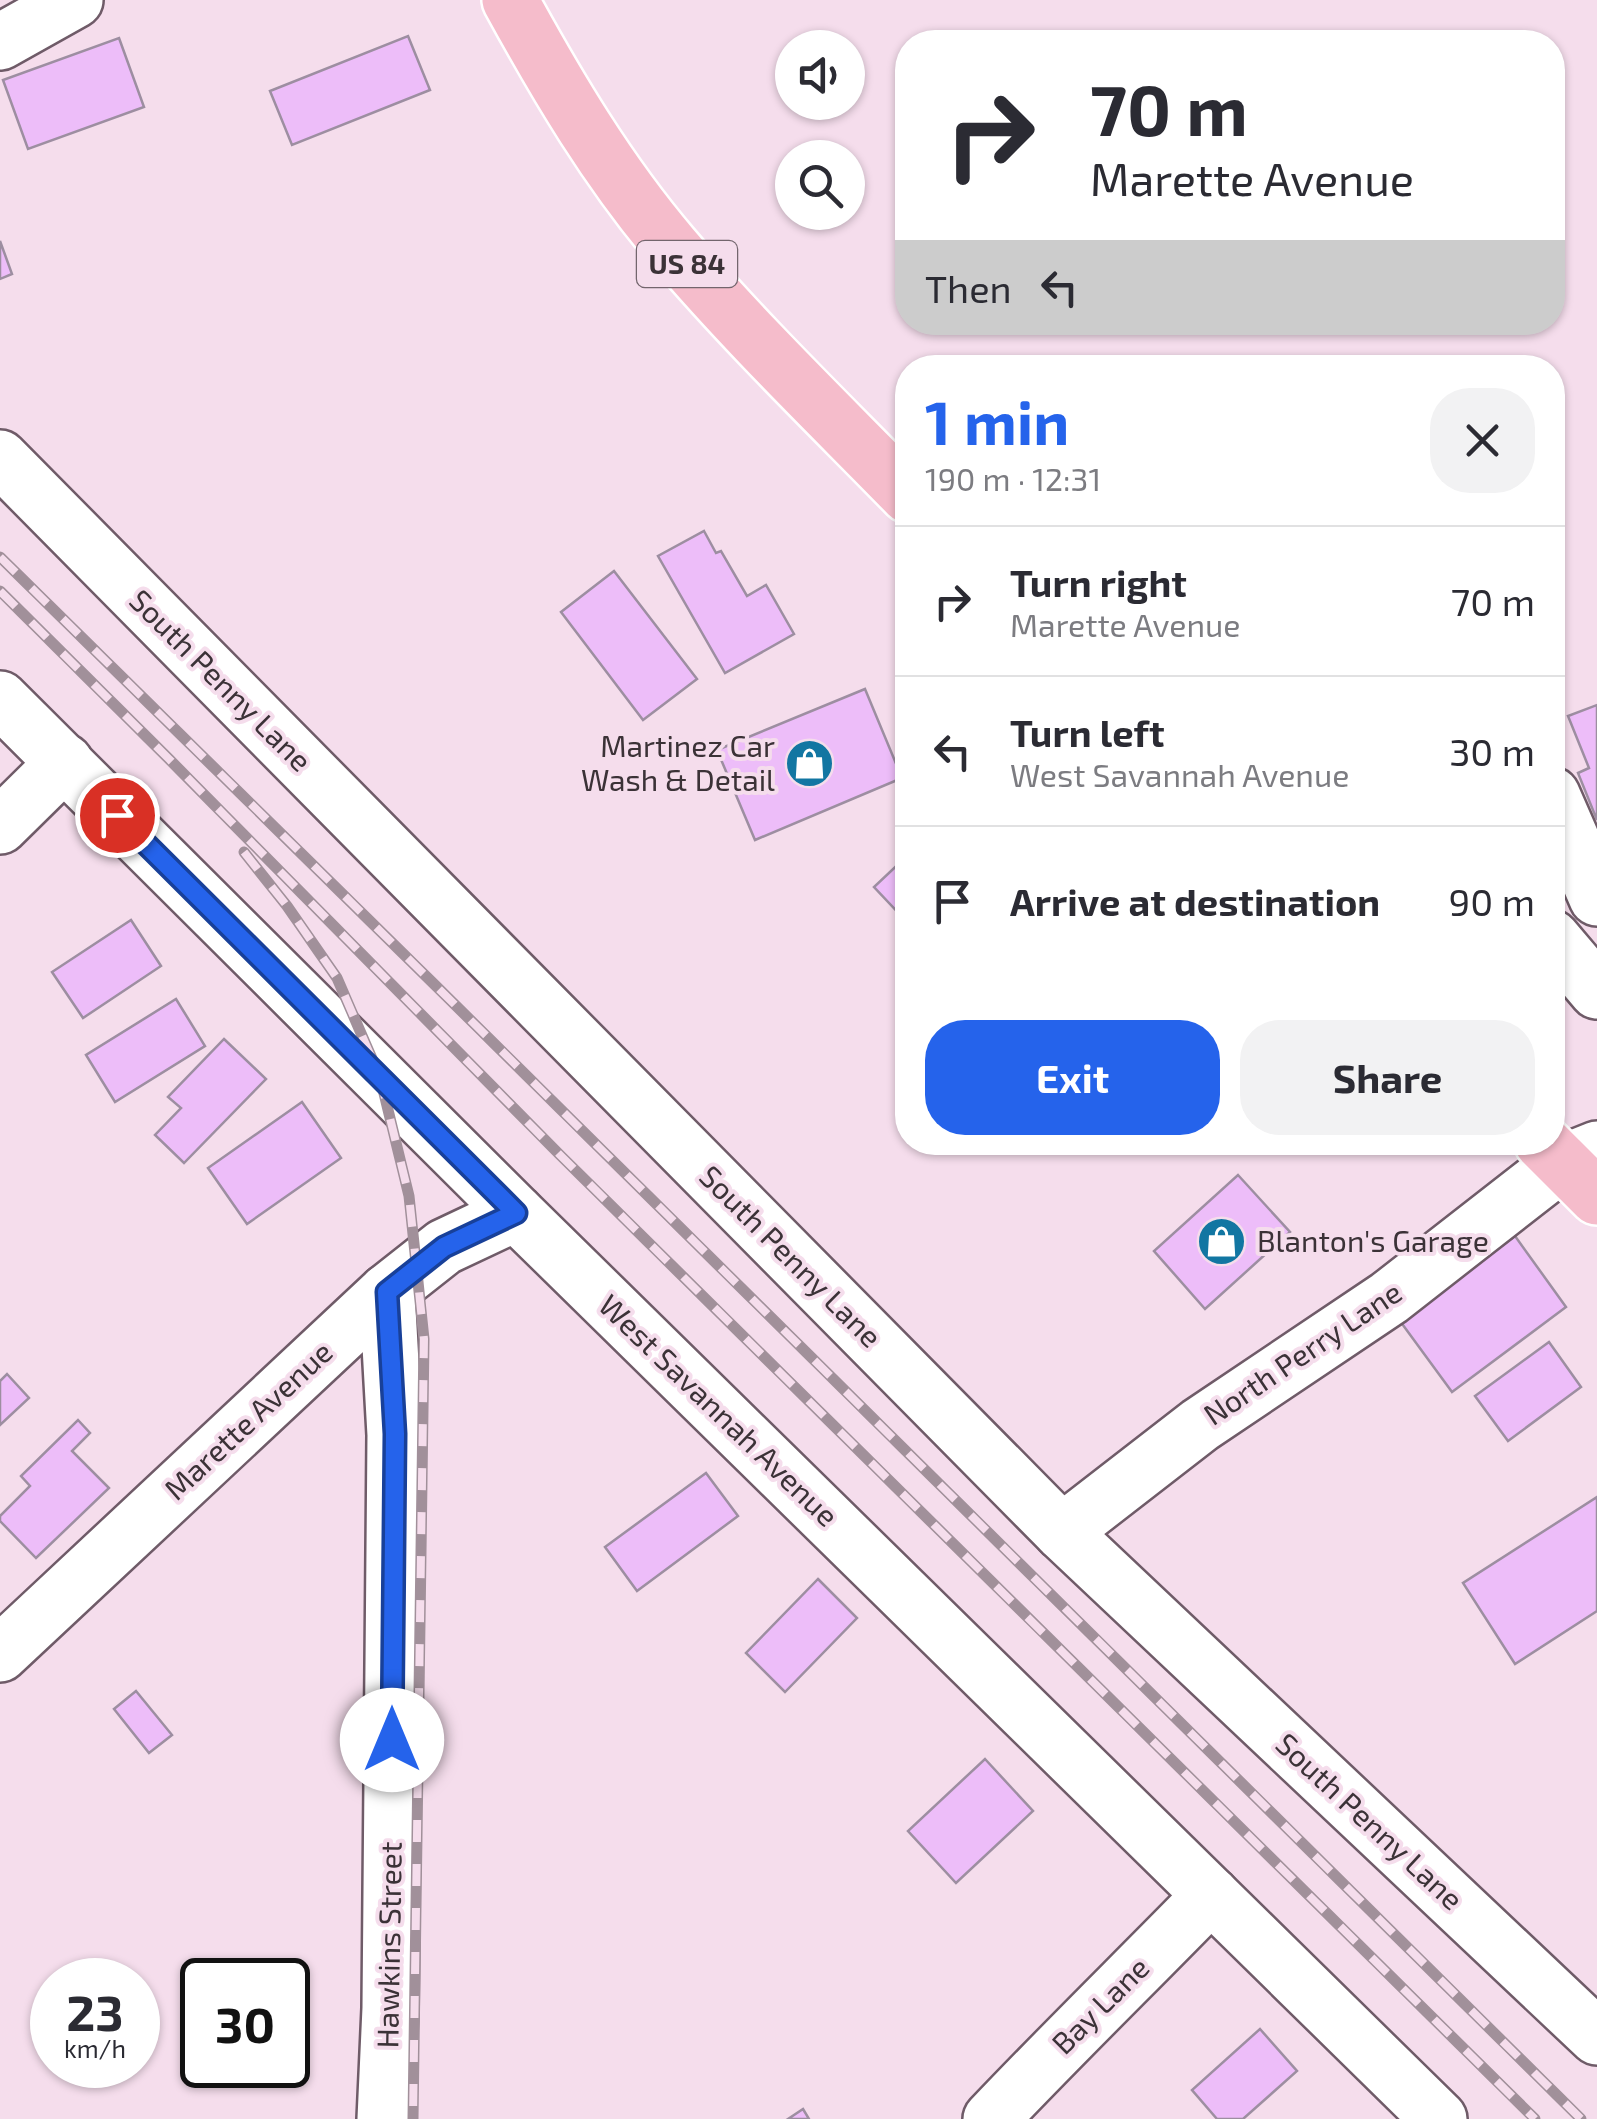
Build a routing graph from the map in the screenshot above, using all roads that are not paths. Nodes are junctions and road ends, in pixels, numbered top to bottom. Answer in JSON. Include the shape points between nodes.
{"nodes":[{"id":1,"x":74,"y":0,"type":"edge"},
{"id":2,"x":510,"y":0,"type":"edge"},
{"id":3,"x":0,"y":42,"type":"edge"},
{"id":4,"x":0,"y":458,"type":"edge"},
{"id":5,"x":895,"y":482,"type":"edge"},
{"id":6,"x":0,"y":700,"type":"edge"},
{"id":7,"x":64,"y":762,"type":"junction"},
{"id":8,"x":1565,"y":825,"type":"edge"},
{"id":9,"x":0,"y":826,"type":"edge"},
{"id":10,"x":1597,"y":898,"type":"edge"},
{"id":11,"x":1597,"y":915,"type":"edge"},
{"id":12,"x":1565,"y":919,"type":"edge"},
{"id":13,"x":1565,"y":953,"type":"edge"},
{"id":14,"x":1597,"y":991,"type":"edge"},
{"id":15,"x":1575,"y":1163,"type":"edge"},
{"id":16,"x":516,"y":1213,"type":"junction"},
{"id":17,"x":387,"y":1292,"type":"junction"},
{"id":18,"x":1062,"y":1532,"type":"junction"},
{"id":19,"x":8,"y":1632,"type":"edge"},
{"id":20,"x":1211,"y":1895,"type":"junction"},
{"id":21,"x":1597,"y":2037,"type":"edge"},
{"id":22,"x":385,"y":2119,"type":"edge"},
{"id":23,"x":992,"y":2119,"type":"edge"},
{"id":24,"x":1438,"y":2119,"type":"edge"}],
"edges":[{"from":1,"to":3,"type":"street"},
{"from":2,"to":5,"type":"highway","number":"US 84","via":[[579,120],[670,245],[768,356]]},
{"from":4,"to":18,"type":"street","name":"South Penny Lane"},
{"from":6,"to":7,"type":"street","name":"West Savannah Avenue"},
{"from":7,"to":9,"type":"street"},
{"from":7,"to":16,"type":"street","name":"West Savannah Avenue"},
{"from":8,"to":10,"type":"street"},
{"from":11,"to":12,"type":"street"},
{"from":13,"to":14,"type":"street"},
{"from":15,"to":18,"type":"street","name":"North Perry Lane","via":[[1200,1425]]},
{"from":16,"to":17,"type":"street","name":"Marette Avenue","via":[[444,1247]]},
{"from":16,"to":20,"type":"street","name":"West Savannah Avenue"},
{"from":17,"to":19,"type":"street","name":"Marette Avenue"},
{"from":17,"to":22,"type":"street","name":"Hawkins Street","via":[[395,1454]]},
{"from":18,"to":21,"type":"street","name":"South Penny Lane"},
{"from":20,"to":23,"type":"street","name":"Bay Lane"},
{"from":20,"to":24,"type":"street","name":"West Savannah Avenue"}]}
